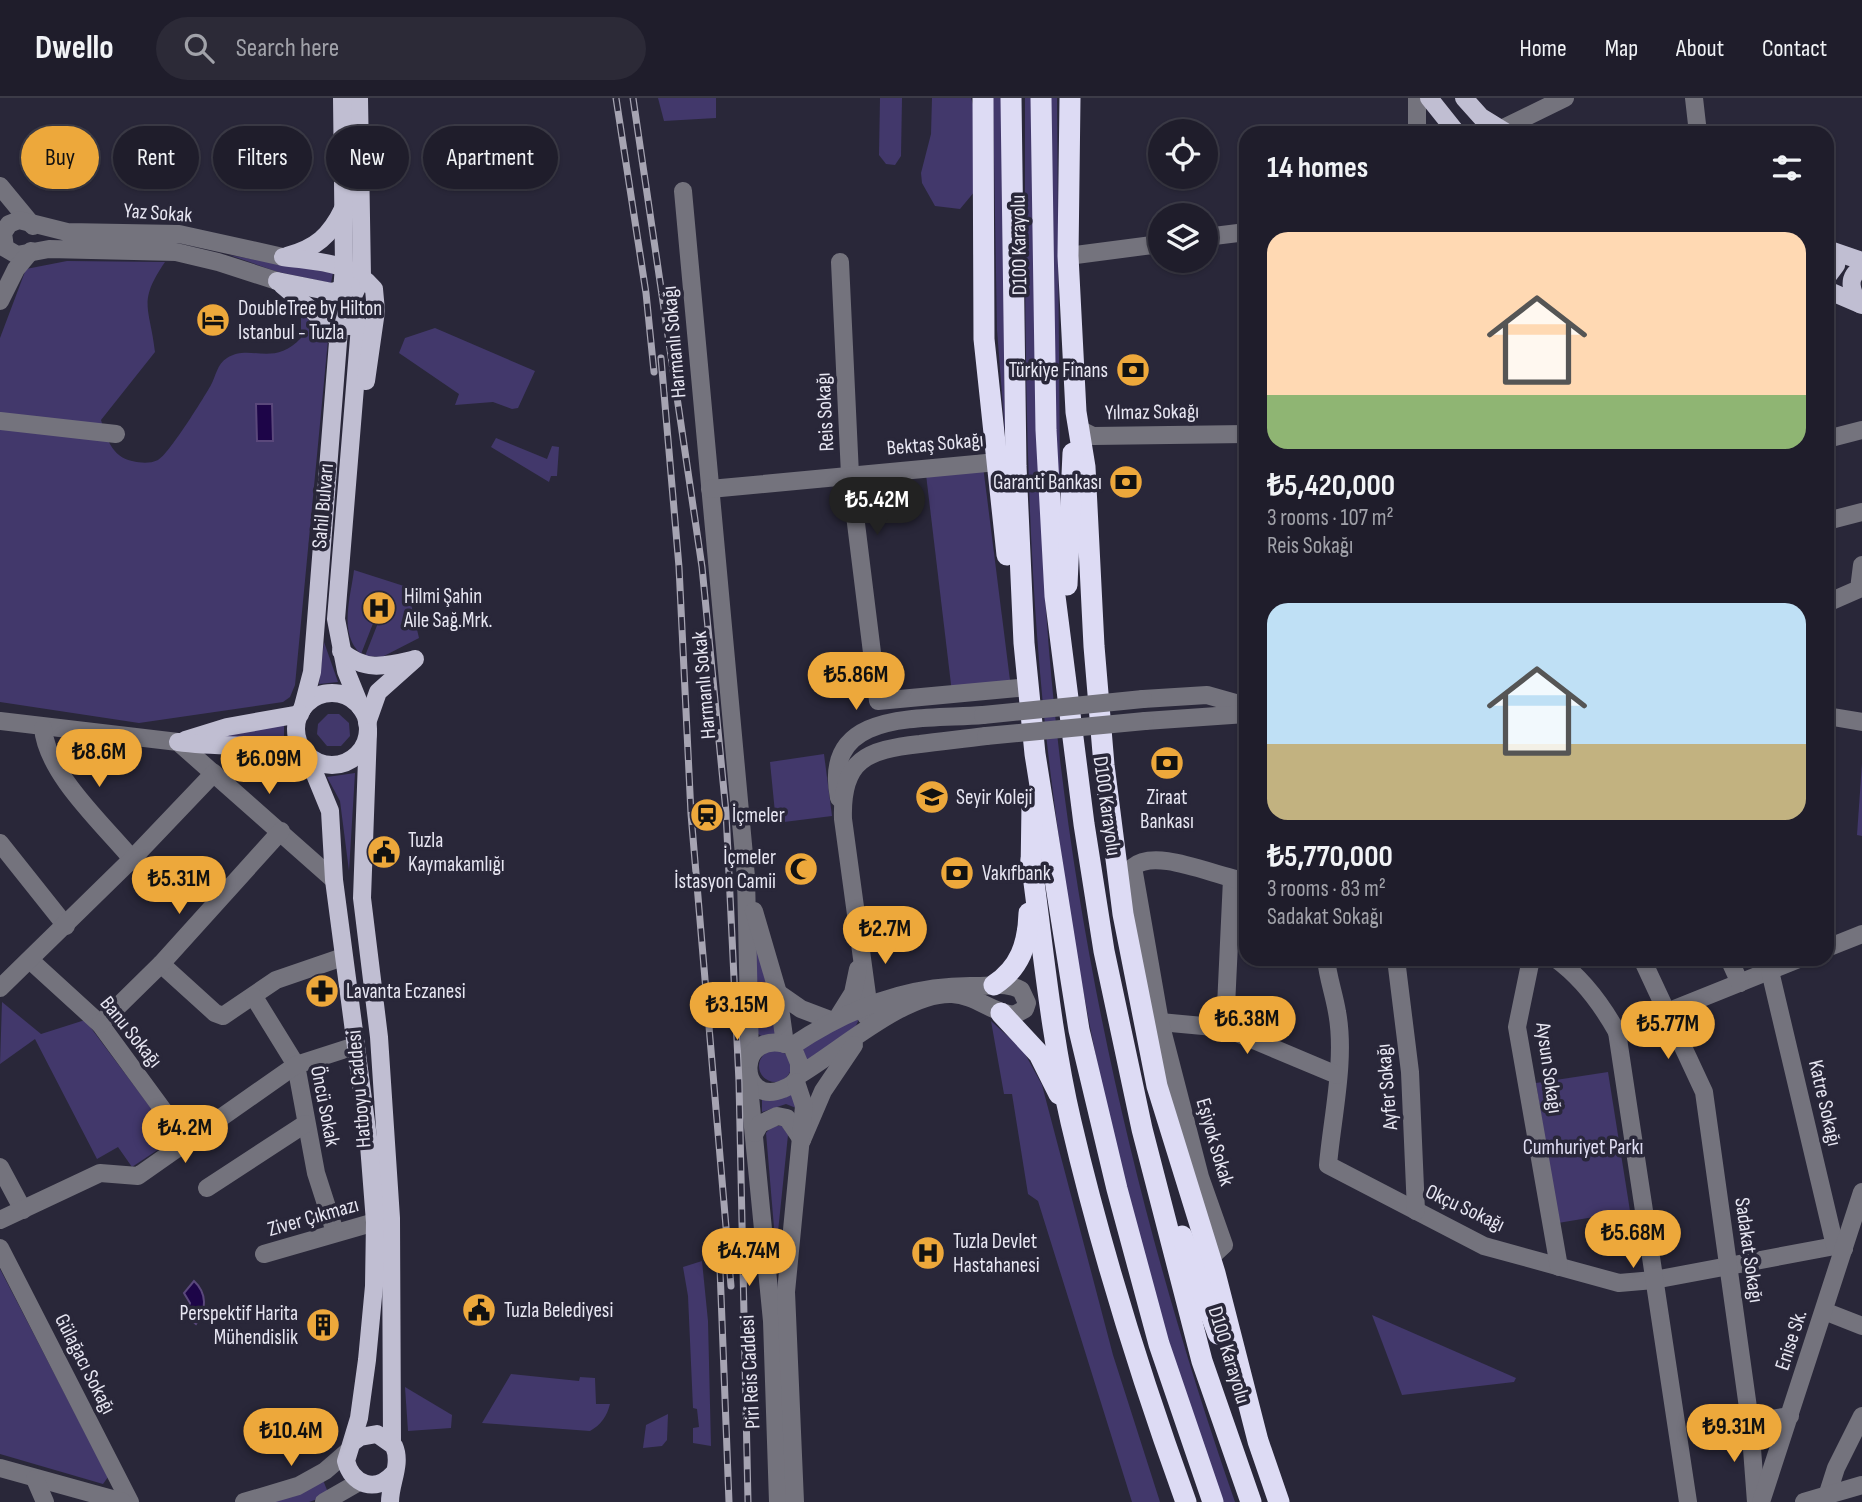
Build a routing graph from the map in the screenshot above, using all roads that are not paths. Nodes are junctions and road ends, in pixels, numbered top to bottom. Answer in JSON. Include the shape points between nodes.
{"nodes":[{"id":1,"x":342,"y":98,"type":"edge"},
{"id":2,"x":359,"y":98,"type":"edge"},
{"id":3,"x":1011,"y":98,"type":"edge"},
{"id":4,"x":1041,"y":98,"type":"edge"},
{"id":5,"x":1070,"y":98,"type":"edge"},
{"id":6,"x":1082,"y":98,"type":"edge"},
{"id":7,"x":1464,"y":98,"type":"edge"},
{"id":8,"x":1564,"y":98,"type":"edge"},
{"id":9,"x":1694,"y":98,"type":"edge"},
{"id":10,"x":1421,"y":100,"type":"edge"},
{"id":11,"x":982,"y":103,"type":"edge"},
{"id":12,"x":1070,"y":124,"type":"junction"},
{"id":13,"x":1418,"y":126,"type":"edge"},
{"id":14,"x":1449,"y":126,"type":"edge"},
{"id":15,"x":1495,"y":126,"type":"edge"},
{"id":16,"x":1512,"y":126,"type":"edge"},
{"id":17,"x":1697,"y":126,"type":"edge"},
{"id":18,"x":0,"y":186,"type":"edge"},
{"id":19,"x":683,"y":191,"type":"dead end"},
{"id":20,"x":344,"y":206,"type":"junction"},
{"id":21,"x":29,"y":223,"type":"junction"},
{"id":22,"x":335,"y":226,"type":"junction"},
{"id":23,"x":1239,"y":233,"type":"edge"},
{"id":24,"x":1,"y":234,"type":"edge"},
{"id":25,"x":1218,"y":236,"type":"edge"},
{"id":26,"x":1148,"y":246,"type":"edge"},
{"id":27,"x":30,"y":252,"type":"junction"},
{"id":28,"x":1834,"y":252,"type":"edge"},
{"id":29,"x":1068,"y":256,"type":"junction"},
{"id":30,"x":283,"y":257,"type":"junction"},
{"id":31,"x":1862,"y":261,"type":"edge"},
{"id":32,"x":840,"y":262,"type":"dead end"},
{"id":33,"x":341,"y":266,"type":"junction"},
{"id":34,"x":1862,"y":268,"type":"edge"},
{"id":35,"x":362,"y":277,"type":"junction"},
{"id":36,"x":277,"y":281,"type":"junction"},
{"id":37,"x":339,"y":291,"type":"junction"},
{"id":38,"x":1834,"y":293,"type":"edge"},
{"id":39,"x":1,"y":299,"type":"edge"},
{"id":40,"x":1861,"y":304,"type":"edge"},
{"id":41,"x":333,"y":332,"type":"junction"},
{"id":42,"x":1076,"y":412,"type":"junction"},
{"id":43,"x":0,"y":421,"type":"edge"},
{"id":44,"x":1862,"y":430,"type":"edge"},
{"id":45,"x":116,"y":434,"type":"dead end"},
{"id":46,"x":1239,"y":434,"type":"edge"},
{"id":47,"x":1834,"y":437,"type":"edge"},
{"id":48,"x":351,"y":446,"type":"junction"},
{"id":49,"x":997,"y":462,"type":"junction"},
{"id":50,"x":850,"y":475,"type":"junction"},
{"id":51,"x":710,"y":489,"type":"junction"},
{"id":52,"x":1862,"y":512,"type":"edge"},
{"id":53,"x":1834,"y":519,"type":"edge"},
{"id":54,"x":1862,"y":565,"type":"edge"},
{"id":55,"x":1834,"y":600,"type":"edge"},
{"id":56,"x":1024,"y":643,"type":"junction"},
{"id":57,"x":341,"y":651,"type":"junction"},
{"id":58,"x":1028,"y":687,"type":"junction"},
{"id":59,"x":1239,"y":705,"type":"edge"},
{"id":60,"x":1239,"y":707,"type":"edge"},
{"id":61,"x":301,"y":712,"type":"junction"},
{"id":62,"x":1072,"y":713,"type":"junction"},
{"id":63,"x":1834,"y":717,"type":"edge"},
{"id":64,"x":0,"y":721,"type":"edge"},
{"id":65,"x":365,"y":721,"type":"junction"},
{"id":66,"x":1862,"y":722,"type":"edge"},
{"id":67,"x":43,"y":727,"type":"junction"},
{"id":68,"x":178,"y":742,"type":"junction"},
{"id":69,"x":305,"y":752,"type":"junction"},
{"id":70,"x":1035,"y":754,"type":"junction"},
{"id":71,"x":214,"y":773,"type":"junction"},
{"id":72,"x":842,"y":819,"type":"junction"},
{"id":73,"x":281,"y":831,"type":"junction"},
{"id":74,"x":0,"y":842,"type":"edge"},
{"id":75,"x":132,"y":859,"type":"junction"},
{"id":76,"x":1031,"y":860,"type":"junction"},
{"id":77,"x":746,"y":877,"type":"junction"},
{"id":78,"x":334,"y":880,"type":"junction"},
{"id":79,"x":1239,"y":880,"type":"edge"},
{"id":80,"x":66,"y":926,"type":"junction"},
{"id":81,"x":1862,"y":934,"type":"edge"},
{"id":82,"x":1834,"y":945,"type":"edge"},
{"id":83,"x":859,"y":955,"type":"junction"},
{"id":84,"x":343,"y":957,"type":"junction"},
{"id":85,"x":31,"y":961,"type":"junction"},
{"id":86,"x":161,"y":964,"type":"junction"},
{"id":87,"x":1327,"y":966,"type":"edge"},
{"id":88,"x":1397,"y":966,"type":"edge"},
{"id":89,"x":1530,"y":966,"type":"edge"},
{"id":90,"x":1566,"y":966,"type":"edge"},
{"id":91,"x":1645,"y":966,"type":"edge"},
{"id":92,"x":1732,"y":966,"type":"edge"},
{"id":93,"x":1778,"y":966,"type":"edge"},
{"id":94,"x":1785,"y":966,"type":"edge"},
{"id":95,"x":1740,"y":984,"type":"junction"},
{"id":96,"x":994,"y":985,"type":"junction"},
{"id":97,"x":0,"y":988,"type":"edge"},
{"id":98,"x":778,"y":993,"type":"junction"},
{"id":99,"x":900,"y":995,"type":"junction"},
{"id":100,"x":254,"y":997,"type":"junction"},
{"id":101,"x":867,"y":1008,"type":"junction"},
{"id":102,"x":1001,"y":1013,"type":"junction"},
{"id":103,"x":1666,"y":1013,"type":"junction"},
{"id":104,"x":834,"y":1019,"type":"junction"},
{"id":105,"x":1160,"y":1022,"type":"junction"},
{"id":106,"x":100,"y":1024,"type":"junction"},
{"id":107,"x":1225,"y":1028,"type":"junction"},
{"id":108,"x":1618,"y":1032,"type":"junction"},
{"id":109,"x":859,"y":1037,"type":"junction"},
{"id":110,"x":789,"y":1045,"type":"junction"},
{"id":111,"x":355,"y":1046,"type":"junction"},
{"id":112,"x":296,"y":1065,"type":"junction"},
{"id":113,"x":749,"y":1065,"type":"junction"},
{"id":114,"x":1337,"y":1075,"type":"junction"},
{"id":115,"x":798,"y":1079,"type":"junction"},
{"id":116,"x":1071,"y":1121,"type":"junction"},
{"id":117,"x":305,"y":1124,"type":"junction"},
{"id":118,"x":1142,"y":1129,"type":"junction"},
{"id":119,"x":755,"y":1133,"type":"junction"},
{"id":120,"x":185,"y":1140,"type":"junction"},
{"id":121,"x":802,"y":1140,"type":"junction"},
{"id":122,"x":0,"y":1167,"type":"edge"},
{"id":123,"x":207,"y":1188,"type":"dead end"},
{"id":124,"x":1862,"y":1192,"type":"edge"},
{"id":125,"x":23,"y":1210,"type":"junction"},
{"id":126,"x":1416,"y":1211,"type":"junction"},
{"id":127,"x":0,"y":1220,"type":"edge"},
{"id":128,"x":374,"y":1222,"type":"junction"},
{"id":129,"x":335,"y":1232,"type":"junction"},
{"id":130,"x":0,"y":1248,"type":"edge"},
{"id":131,"x":1839,"y":1248,"type":"junction"},
{"id":132,"x":264,"y":1254,"type":"dead end"},
{"id":133,"x":1210,"y":1258,"type":"junction"},
{"id":134,"x":1559,"y":1267,"type":"junction"},
{"id":135,"x":1728,"y":1267,"type":"junction"},
{"id":136,"x":1654,"y":1280,"type":"junction"},
{"id":137,"x":1824,"y":1311,"type":"junction"},
{"id":138,"x":1862,"y":1326,"type":"edge"},
{"id":139,"x":1790,"y":1416,"type":"junction"},
{"id":140,"x":1862,"y":1416,"type":"edge"},
{"id":141,"x":1749,"y":1422,"type":"junction"},
{"id":142,"x":1258,"y":1441,"type":"junction"},
{"id":143,"x":391,"y":1443,"type":"junction"},
{"id":144,"x":350,"y":1447,"type":"junction"},
{"id":145,"x":0,"y":1468,"type":"edge"},
{"id":146,"x":393,"y":1474,"type":"junction"},
{"id":147,"x":35,"y":1479,"type":"junction"},
{"id":148,"x":359,"y":1482,"type":"junction"},
{"id":149,"x":1862,"y":1485,"type":"edge"},
{"id":150,"x":1827,"y":1496,"type":"junction"},
{"id":151,"x":45,"y":1502,"type":"edge"},
{"id":152,"x":123,"y":1502,"type":"edge"},
{"id":153,"x":130,"y":1502,"type":"edge"},
{"id":154,"x":244,"y":1502,"type":"edge"},
{"id":155,"x":324,"y":1502,"type":"edge"},
{"id":156,"x":364,"y":1502,"type":"edge"},
{"id":157,"x":390,"y":1502,"type":"edge"},
{"id":158,"x":779,"y":1502,"type":"edge"},
{"id":159,"x":795,"y":1502,"type":"edge"},
{"id":160,"x":1186,"y":1502,"type":"edge"},
{"id":161,"x":1213,"y":1502,"type":"edge"},
{"id":162,"x":1251,"y":1502,"type":"edge"},
{"id":163,"x":1279,"y":1502,"type":"edge"},
{"id":164,"x":1688,"y":1502,"type":"edge"},
{"id":165,"x":1759,"y":1502,"type":"edge"},
{"id":166,"x":1804,"y":1502,"type":"edge"}],
"edges":[{"from":1,"to":20,"type":"main road","name":"Sahil Bulvarı"},
{"from":2,"to":35,"type":"main road","name":"Sahil Bulvarı"},
{"from":3,"to":56,"type":"highway","name":"D100 Karayolu","via":[[1016,466]]},
{"from":4,"to":62,"type":"highway","name":"D100 Karayolu","via":[[1046,430],[1055,596]]},
{"from":5,"to":12,"type":"highway"},
{"from":6,"to":12,"type":"highway"},
{"from":7,"to":15,"type":"main road"},
{"from":8,"to":16,"type":"street"},
{"from":9,"to":17,"type":"street"},
{"from":10,"to":13,"type":"street"},
{"from":10,"to":14,"type":"main road"},
{"from":11,"to":49,"type":"highway","via":[[985,339]]},
{"from":12,"to":29,"type":"highway"},
{"from":18,"to":21,"type":"street"},
{"from":19,"to":51,"type":"street","name":"Harmanlı Sokağı"},
{"from":20,"to":22,"type":"main road"},
{"from":20,"to":33,"type":"main road","name":"Sahil Bulvarı"},
{"from":21,"to":24,"type":"street","via":[[19,220]]},
{"from":21,"to":27,"type":"street","via":[[37,239]]},
{"from":21,"to":30,"type":"street","name":"Yaz Sokak","via":[[67,232],[179,234]]},
{"from":22,"to":30,"type":"main road","via":[[320,243]]},
{"from":22,"to":33,"type":"street"},
{"from":23,"to":25,"type":"street"},
{"from":24,"to":27,"type":"street","via":[[12,254]]},
{"from":24,"to":39,"type":"street"},
{"from":26,"to":29,"type":"street"},
{"from":27,"to":36,"type":"street","name":"Yaz Sokak","via":[[176,252]]},
{"from":27,"to":39,"type":"street"},
{"from":28,"to":31,"type":"main road"},
{"from":29,"to":42,"type":"highway"},
{"from":30,"to":33,"type":"main road"},
{"from":32,"to":50,"type":"street","name":"Reis Sokağı"},
{"from":33,"to":35,"type":"main road"},
{"from":33,"to":37,"type":"main road","name":"Sahil Bulvarı"},
{"from":34,"to":40,"type":"main road","via":[[1851,281],[1852,293]]},
{"from":35,"to":37,"type":"main road"},
{"from":35,"to":41,"type":"main road","name":"Sahil Bulvarı"},
{"from":35,"to":48,"type":"main road","via":[[374,289],[377,302]]},
{"from":36,"to":37,"type":"main road"},
{"from":36,"to":41,"type":"main road"},
{"from":37,"to":41,"type":"main road","name":"Sahil Bulvarı"},
{"from":38,"to":40,"type":"main road"},
{"from":41,"to":48,"type":"main road","name":"Sahil Bulvarı","via":[[360,326]]},
{"from":41,"to":61,"type":"main road","name":"Sahil Bulvarı","via":[[312,672]]},
{"from":42,"to":46,"type":"street","name":"Yılmaz Sokağı","via":[[1079,429],[1093,436]]},
{"from":42,"to":62,"type":"highway","via":[[1067,565]]},
{"from":42,"to":133,"type":"highway","via":[[1085,467],[1104,765],[1123,914],[1157,1086]]},
{"from":43,"to":45,"type":"street"},
{"from":44,"to":47,"type":"street"},
{"from":48,"to":57,"type":"main road","name":"Sahil Bulvarı","via":[[336,606]]},
{"from":49,"to":50,"type":"street","name":"Bektaş Sokağı"},
{"from":49,"to":56,"type":"highway"},
{"from":50,"to":51,"type":"street","name":"Bektaş Sokağı"},
{"from":50,"to":58,"type":"street","name":"Reis Sokağı","via":[[877,701]]},
{"from":51,"to":77,"type":"street","name":"Harmanlı Sokak"},
{"from":52,"to":53,"type":"street"},
{"from":54,"to":55,"type":"street","via":[[1859,589]]},
{"from":56,"to":58,"type":"highway","name":"D100 Karayolu"},
{"from":57,"to":65,"type":"main road","name":"Sahil Bulvarı"},
{"from":57,"to":65,"type":"main road","via":[[356,663],[374,668],[415,659],[378,692]]},
{"from":58,"to":70,"type":"highway","name":"D100 Karayolu"},
{"from":59,"to":72,"type":"street","bridge":true,"via":[[1207,695],[1143,699],[905,722],[858,732],[848,740],[835,768]]},
{"from":60,"to":72,"type":"street","bridge":true,"via":[[888,748],[864,758],[848,776]]},
{"from":61,"to":65,"type":"main road","via":[[309,701],[342,695]]},
{"from":61,"to":68,"type":"main road"},
{"from":61,"to":69,"type":"main road","via":[[296,733]]},
{"from":62,"to":118,"type":"highway","name":"D100 Karayolu","via":[[1104,951]]},
{"from":63,"to":66,"type":"street"},
{"from":64,"to":67,"type":"street"},
{"from":65,"to":69,"type":"main road","via":[[359,753],[339,765],[316,762]]},
{"from":65,"to":143,"type":"main road","name":"Hatboyu Caddesi","via":[[362,909],[379,1037],[391,1218]]},
{"from":67,"to":68,"type":"street"},
{"from":67,"to":75,"type":"street","via":[[44,743],[54,763]]},
{"from":68,"to":69,"type":"main road","via":[[272,745]]},
{"from":68,"to":71,"type":"street"},
{"from":69,"to":78,"type":"main road","name":"Hatboyu Caddesi","via":[[330,811]]},
{"from":70,"to":76,"type":"highway"},
{"from":70,"to":161,"type":"highway","name":"D100 Karayolu","via":[[1079,1030],[1113,1176],[1159,1344]]},
{"from":71,"to":73,"type":"street"},
{"from":71,"to":75,"type":"street"},
{"from":72,"to":83,"type":"street"},
{"from":73,"to":78,"type":"street"},
{"from":73,"to":86,"type":"street"},
{"from":74,"to":80,"type":"street"},
{"from":75,"to":80,"type":"street"},
{"from":76,"to":96,"type":"highway","via":[[1026,944],[1011,972]]},
{"from":76,"to":116,"type":"highway"},
{"from":77,"to":98,"type":"street","name":"Harmanlı Sokak"},
{"from":77,"to":113,"type":"street","name":"Harmanlı Sokak"},
{"from":78,"to":84,"type":"main road","name":"Hatboyu Caddesi"},
{"from":79,"to":105,"type":"street","name":"Eşiyok Sokak","via":[[1160,858],[1132,867]]},
{"from":79,"to":107,"type":"street"},
{"from":80,"to":85,"type":"street"},
{"from":81,"to":82,"type":"street"},
{"from":83,"to":99,"type":"street","via":[[876,986]]},
{"from":83,"to":101,"type":"street"},
{"from":83,"to":104,"type":"street","via":[[857,984],[848,1005]]},
{"from":84,"to":100,"type":"street","via":[[276,980]]},
{"from":84,"to":111,"type":"main road","name":"Hatboyu Caddesi"},
{"from":85,"to":97,"type":"street"},
{"from":85,"to":106,"type":"street","name":"Banu Sokağı"},
{"from":86,"to":100,"type":"street","via":[[223,1016]]},
{"from":86,"to":106,"type":"street"},
{"from":87,"to":114,"type":"street","via":[[1337,1012]]},
{"from":88,"to":126,"type":"street","name":"Ayfer Sokağı","via":[[1410,1072]]},
{"from":89,"to":134,"type":"street","name":"Aysun Sokağı","via":[[1517,1027]]},
{"from":90,"to":108,"type":"street"},
{"from":91,"to":103,"type":"street","name":"Sadakat Sokağı"},
{"from":92,"to":95,"type":"street"},
{"from":93,"to":95,"type":"street"},
{"from":94,"to":131,"type":"street","name":"Katre Sokağı"},
{"from":95,"to":103,"type":"street"},
{"from":96,"to":99,"type":"street","via":[[937,986]]},
{"from":96,"to":102,"type":"street","via":[[1014,986],[1027,1003],[1019,1014]]},
{"from":98,"to":104,"type":"street","via":[[800,1009]]},
{"from":98,"to":110,"type":"street","name":"Harmanlı Sokak"},
{"from":99,"to":101,"type":"street"},
{"from":100,"to":112,"type":"street","name":"Öncü Sokak"},
{"from":101,"to":104,"type":"street"},
{"from":101,"to":109,"type":"street"},
{"from":102,"to":109,"type":"street","via":[[965,996],[939,995],[893,1015]]},
{"from":102,"to":116,"type":"highway","via":[[1039,1054]]},
{"from":103,"to":108,"type":"street"},
{"from":103,"to":135,"type":"street","name":"Sadakat Sokağı","via":[[1704,1093]]},
{"from":104,"to":110,"type":"street"},
{"from":105,"to":107,"type":"street"},
{"from":105,"to":133,"type":"street","name":"Eşiyok Sokak","via":[[1200,1177],[1224,1245]]},
{"from":106,"to":120,"type":"street","name":"Banu Sokağı"},
{"from":107,"to":114,"type":"street"},
{"from":108,"to":136,"type":"street"},
{"from":109,"to":115,"type":"street"},
{"from":109,"to":121,"type":"street","via":[[823,1091]]},
{"from":110,"to":113,"type":"street","via":[[761,1046]]},
{"from":110,"to":115,"type":"street","via":[[799,1063]]},
{"from":111,"to":112,"type":"street"},
{"from":111,"to":128,"type":"main road","name":"Hatboyu Caddesi"},
{"from":112,"to":117,"type":"street","name":"Öncü Sokak"},
{"from":112,"to":120,"type":"street"},
{"from":113,"to":115,"type":"street","via":[[755,1086],[769,1092]]},
{"from":113,"to":119,"type":"street","name":"Piri Reis Caddesi"},
{"from":114,"to":126,"type":"street","name":"Okçu Sokağı","via":[[1328,1165]]},
{"from":115,"to":121,"type":"street","via":[[804,1106]]},
{"from":116,"to":160,"type":"highway","via":[[1133,1347]]},
{"from":117,"to":123,"type":"street"},
{"from":117,"to":129,"type":"street","name":"Öncü Sokak"},
{"from":118,"to":142,"type":"highway"},
{"from":118,"to":162,"type":"highway","name":"D100 Karayolu","via":[[1202,1361]]},
{"from":119,"to":121,"type":"street","via":[[760,1124],[777,1116],[787,1118]]},
{"from":119,"to":158,"type":"street","name":"Piri Reis Caddesi","via":[[772,1321]]},
{"from":120,"to":125,"type":"street","via":[[138,1176],[100,1172]]},
{"from":121,"to":159,"type":"street","name":"Piri Reis Caddesi","via":[[786,1292]]},
{"from":122,"to":125,"type":"street"},
{"from":124,"to":131,"type":"street","name":"Enise Sk."},
{"from":125,"to":127,"type":"street"},
{"from":126,"to":134,"type":"street","name":"Okçu Sokağı","via":[[1484,1246]]},
{"from":128,"to":129,"type":"street","name":"Ziver Çıkmazı"},
{"from":128,"to":144,"type":"main road","name":"Hatboyu Caddesi","via":[[372,1310],[362,1399]]},
{"from":129,"to":132,"type":"street","name":"Ziver Çıkmazı"},
{"from":130,"to":153,"type":"street","name":"Gülağacı Sokağı"},
{"from":131,"to":135,"type":"street","name":"Okçu Sokağı"},
{"from":131,"to":137,"type":"street","name":"Enise Sk."},
{"from":133,"to":142,"type":"highway"},
{"from":134,"to":136,"type":"street","name":"Okçu Sokağı","via":[[1619,1283]]},
{"from":135,"to":136,"type":"street","name":"Okçu Sokağı"},
{"from":135,"to":141,"type":"street","name":"Sadakat Sokağı"},
{"from":136,"to":164,"type":"street"},
{"from":137,"to":138,"type":"street"},
{"from":137,"to":139,"type":"street","name":"Enise Sk."},
{"from":139,"to":141,"type":"street"},
{"from":139,"to":165,"type":"street","name":"Enise Sk."},
{"from":140,"to":150,"type":"street"},
{"from":141,"to":165,"type":"street","name":"Sadakat Sokağı"},
{"from":142,"to":163,"type":"highway"},
{"from":143,"to":144,"type":"main road","via":[[377,1434],[360,1437]]},
{"from":143,"to":146,"type":"main road","name":"Hatboyu Caddesi","via":[[398,1461]]},
{"from":144,"to":148,"type":"main road","via":[[348,1470]]},
{"from":144,"to":154,"type":"street","via":[[325,1471],[298,1486]]},
{"from":145,"to":147,"type":"street"},
{"from":146,"to":148,"type":"main road","via":[[382,1484]]},
{"from":146,"to":157,"type":"main road","name":"Hatboyu Caddesi"},
{"from":147,"to":151,"type":"street"},
{"from":147,"to":152,"type":"street"},
{"from":148,"to":155,"type":"street"},
{"from":148,"to":156,"type":"main road"},
{"from":149,"to":150,"type":"street"},
{"from":150,"to":166,"type":"street"}]}
